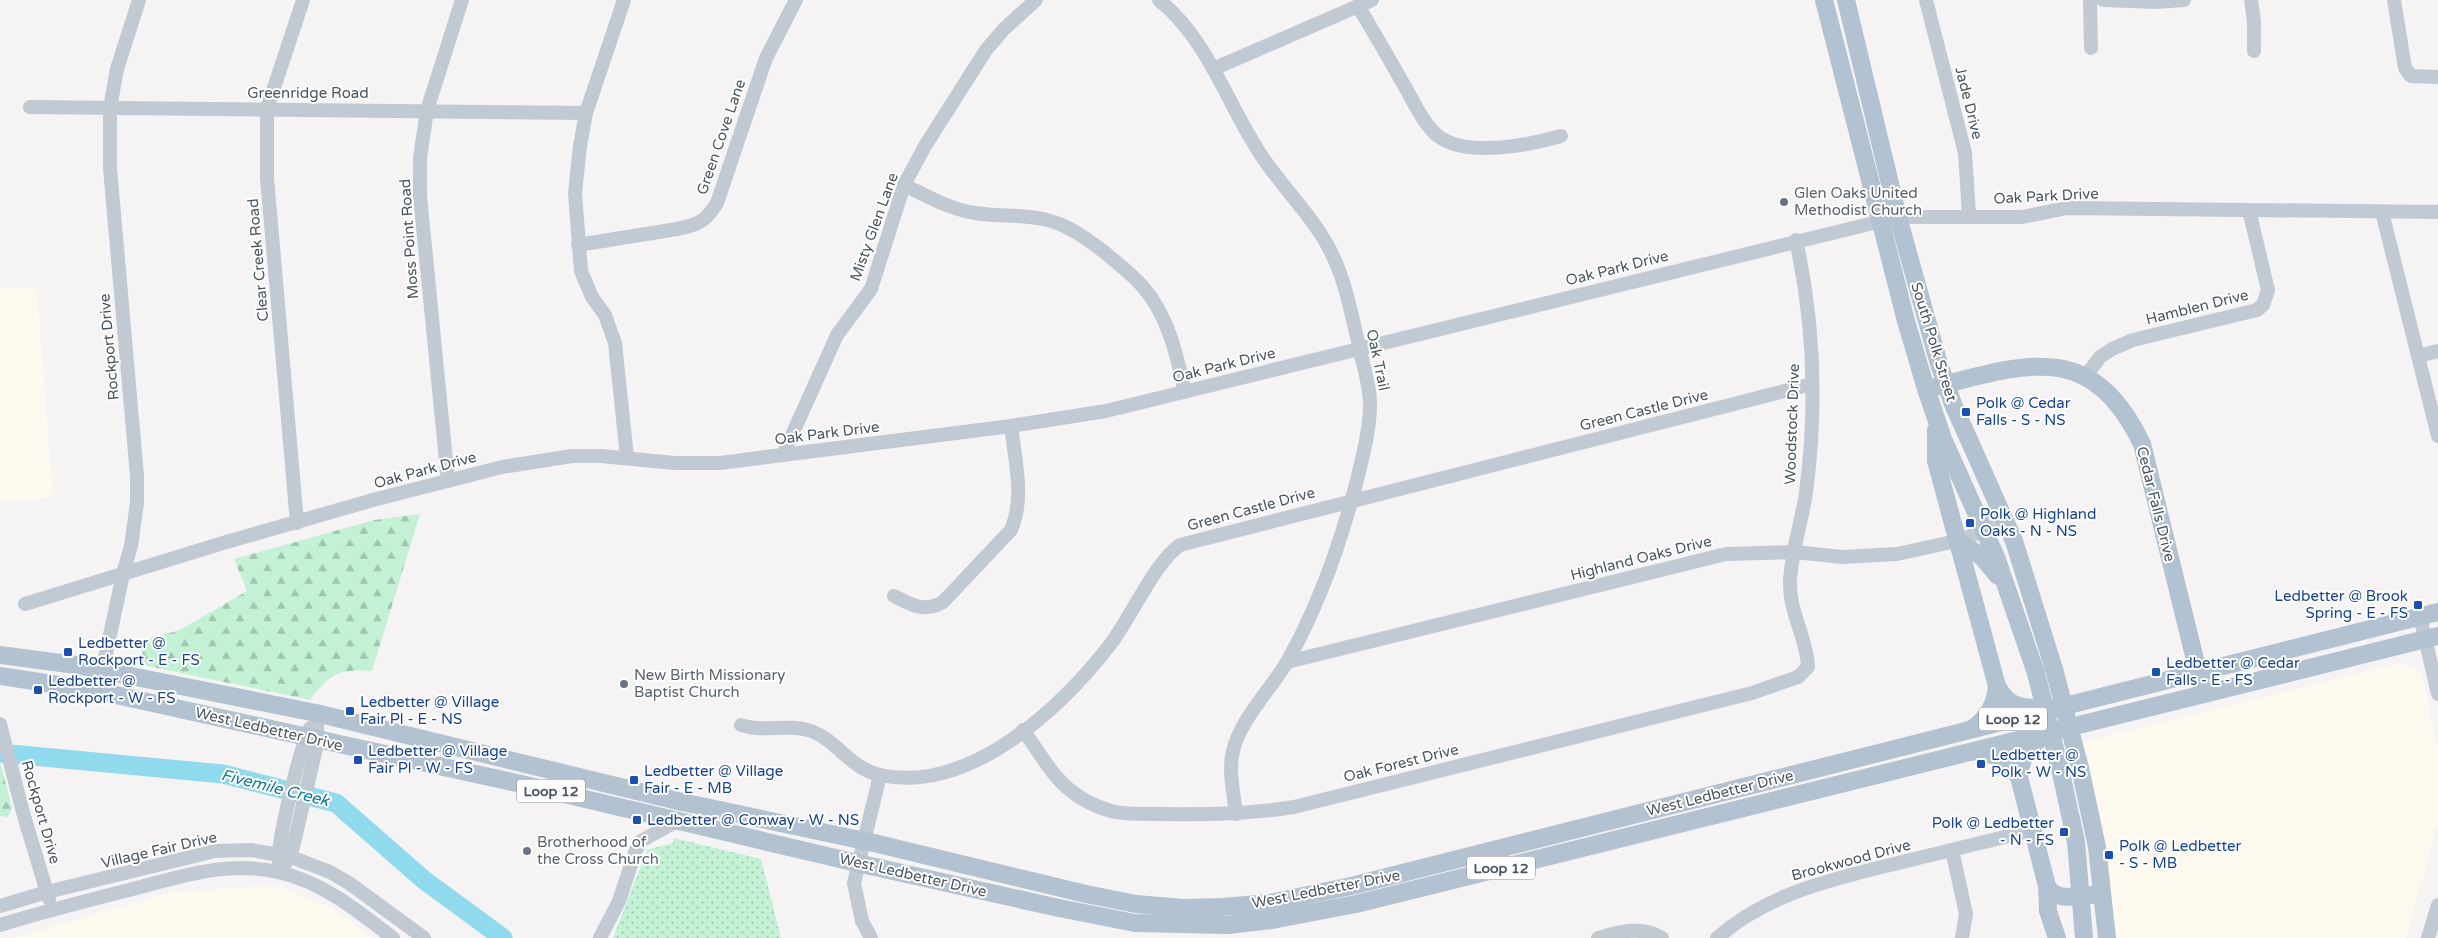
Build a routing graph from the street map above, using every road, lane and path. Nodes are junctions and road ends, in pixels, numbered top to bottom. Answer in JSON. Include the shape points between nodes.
{"nodes":[{"id":1,"x":139,"y":0,"type":"edge"},
{"id":2,"x":303,"y":0,"type":"edge"},
{"id":3,"x":462,"y":0,"type":"edge"},
{"id":4,"x":624,"y":0,"type":"edge"},
{"id":5,"x":796,"y":0,"type":"edge"},
{"id":6,"x":1036,"y":0,"type":"edge"},
{"id":7,"x":1159,"y":0,"type":"edge"},
{"id":8,"x":1372,"y":0,"type":"edge"},
{"id":9,"x":1824,"y":0,"type":"edge"},
{"id":10,"x":1846,"y":0,"type":"edge"},
{"id":11,"x":1926,"y":0,"type":"edge"},
{"id":12,"x":2090,"y":0,"type":"edge"},
{"id":13,"x":2103,"y":0,"type":"edge"},
{"id":14,"x":2184,"y":0,"type":"edge"},
{"id":15,"x":2251,"y":0,"type":"edge"},
{"id":16,"x":2394,"y":0,"type":"edge"},
{"id":17,"x":1358,"y":6,"type":"junction"},
{"id":18,"x":2091,"y":48,"type":"dead end"},
{"id":19,"x":2254,"y":51,"type":"dead end"},
{"id":20,"x":1213,"y":69,"type":"junction"},
{"id":21,"x":2438,"y":77,"type":"edge"},
{"id":22,"x":1870,"y":93,"type":"junction"},
{"id":23,"x":1849,"y":98,"type":"junction"},
{"id":24,"x":30,"y":107,"type":"dead end"},
{"id":25,"x":110,"y":108,"type":"junction"},
{"id":26,"x":267,"y":109,"type":"junction"},
{"id":27,"x":427,"y":110,"type":"junction"},
{"id":28,"x":586,"y":113,"type":"junction"},
{"id":29,"x":1561,"y":136,"type":"dead end"},
{"id":30,"x":904,"y":185,"type":"junction"},
{"id":31,"x":2249,"y":210,"type":"junction"},
{"id":32,"x":2382,"y":212,"type":"junction"},
{"id":33,"x":2438,"y":212,"type":"edge"},
{"id":34,"x":1969,"y":216,"type":"junction"},
{"id":35,"x":1898,"y":217,"type":"junction"},
{"id":36,"x":1880,"y":220,"type":"junction"},
{"id":37,"x":1796,"y":240,"type":"junction"},
{"id":38,"x":578,"y":245,"type":"junction"},
{"id":39,"x":1359,"y":348,"type":"junction"},
{"id":40,"x":2438,"y":351,"type":"edge"},
{"id":41,"x":2418,"y":356,"type":"junction"},
{"id":42,"x":2085,"y":377,"type":"junction"},
{"id":43,"x":1812,"y":384,"type":"junction"},
{"id":44,"x":1946,"y":384,"type":"junction"},
{"id":45,"x":1926,"y":389,"type":"junction"},
{"id":46,"x":1186,"y":392,"type":"junction"},
{"id":47,"x":1937,"y":422,"type":"junction"},
{"id":48,"x":1011,"y":426,"type":"junction"},
{"id":49,"x":2438,"y":436,"type":"edge"},
{"id":50,"x":783,"y":455,"type":"junction"},
{"id":51,"x":627,"y":457,"type":"junction"},
{"id":52,"x":448,"y":481,"type":"junction"},
{"id":53,"x":1352,"y":500,"type":"junction"},
{"id":54,"x":2006,"y":522,"type":"junction"},
{"id":55,"x":297,"y":523,"type":"junction"},
{"id":56,"x":1985,"y":532,"type":"junction"},
{"id":57,"x":1957,"y":541,"type":"junction"},
{"id":58,"x":1794,"y":552,"type":"junction"},
{"id":59,"x":123,"y":574,"type":"junction"},
{"id":60,"x":2006,"y":587,"type":"junction"},
{"id":61,"x":894,"y":596,"type":"dead end"},
{"id":62,"x":24,"y":604,"type":"dead end"},
{"id":63,"x":2432,"y":625,"type":"edge"},
{"id":64,"x":0,"y":655,"type":"edge"},
{"id":65,"x":1286,"y":662,"type":"junction"},
{"id":66,"x":1808,"y":666,"type":"joint"},
{"id":67,"x":104,"y":670,"type":"junction"},
{"id":68,"x":2199,"y":672,"type":"junction"},
{"id":69,"x":0,"y":676,"type":"edge"},
{"id":70,"x":1997,"y":686,"type":"junction"},
{"id":71,"x":98,"y":691,"type":"junction"},
{"id":72,"x":2204,"y":694,"type":"junction"},
{"id":73,"x":2438,"y":694,"type":"edge"},
{"id":74,"x":2058,"y":708,"type":"junction"},
{"id":75,"x":316,"y":713,"type":"junction"},
{"id":76,"x":0,"y":724,"type":"edge"},
{"id":77,"x":740,"y":725,"type":"dead end"},
{"id":78,"x":1023,"y":730,"type":"junction"},
{"id":79,"x":1969,"y":730,"type":"junction"},
{"id":80,"x":2045,"y":734,"type":"junction"},
{"id":81,"x":310,"y":747,"type":"junction"},
{"id":82,"x":1974,"y":752,"type":"junction"},
{"id":83,"x":1838,"y":764,"type":"junction"},
{"id":84,"x":880,"y":775,"type":"junction"},
{"id":85,"x":2019,"y":777,"type":"junction"},
{"id":86,"x":1843,"y":784,"type":"junction"},
{"id":87,"x":1236,"y":814,"type":"junction"},
{"id":88,"x":677,"y":821,"type":"junction"},
{"id":89,"x":2033,"y":830,"type":"junction"},
{"id":90,"x":863,"y":841,"type":"junction"},
{"id":91,"x":1952,"y":850,"type":"junction"},
{"id":92,"x":286,"y":851,"type":"junction"},
{"id":93,"x":857,"y":863,"type":"junction"},
{"id":94,"x":280,"y":872,"type":"junction"},
{"id":95,"x":1351,"y":886,"type":"junction"},
{"id":96,"x":2046,"y":886,"type":"junction"},
{"id":97,"x":47,"y":892,"type":"junction"},
{"id":98,"x":2104,"y":894,"type":"junction"},
{"id":99,"x":2082,"y":896,"type":"junction"},
{"id":100,"x":1356,"y":904,"type":"junction"},
{"id":101,"x":2438,"y":905,"type":"edge"},
{"id":102,"x":0,"y":906,"type":"edge"},
{"id":103,"x":53,"y":909,"type":"junction"},
{"id":104,"x":0,"y":925,"type":"edge"},
{"id":105,"x":393,"y":938,"type":"edge"},
{"id":106,"x":424,"y":938,"type":"edge"},
{"id":107,"x":600,"y":938,"type":"edge"},
{"id":108,"x":871,"y":938,"type":"edge"},
{"id":109,"x":1598,"y":938,"type":"edge"},
{"id":110,"x":1662,"y":938,"type":"edge"},
{"id":111,"x":1717,"y":938,"type":"edge"},
{"id":112,"x":1962,"y":938,"type":"edge"},
{"id":113,"x":2057,"y":938,"type":"edge"},
{"id":114,"x":2084,"y":938,"type":"edge"},
{"id":115,"x":2107,"y":938,"type":"edge"},
{"id":116,"x":2428,"y":938,"type":"edge"}],
"edges":[{"from":1,"to":25,"type":"street","name":"Rockport Drive","via":[[117,69]]},
{"from":2,"to":26,"type":"street","name":"Clear Creek Road"},
{"from":3,"to":27,"type":"street","name":"Moss Point Road"},
{"from":4,"to":28,"type":"street"},
{"from":5,"to":38,"type":"street","name":"Green Cove Lane","via":[[766,58],[717,203],[708,217],[694,226],[678,230]]},
{"from":6,"to":30,"type":"street","name":"Misty Glen Lane","via":[[986,50],[948,107]]},
{"from":7,"to":20,"type":"street","name":"Oak Trail","via":[[1188,31]]},
{"from":8,"to":17,"type":"street"},
{"from":9,"to":23,"type":"main road","name":"South Polk Street"},
{"from":10,"to":22,"type":"main road","name":"South Polk Street"},
{"from":11,"to":34,"type":"street","name":"Jade Drive","via":[[1965,153]]},
{"from":12,"to":18,"type":"street"},
{"from":13,"to":14,"type":"street"},
{"from":15,"to":19,"type":"street"},
{"from":16,"to":21,"type":"street","via":[[2405,68],[2411,76]]},
{"from":17,"to":20,"type":"street"},
{"from":17,"to":29,"type":"street","via":[[1421,116],[1438,136],[1457,144],[1488,147],[1530,145]]},
{"from":20,"to":39,"type":"street","name":"Oak Trail","via":[[1248,136],[1329,249],[1340,272]]},
{"from":22,"to":23,"type":"main road"},
{"from":22,"to":35,"type":"main road","name":"South Polk Street"},
{"from":23,"to":36,"type":"main road","name":"South Polk Street"},
{"from":24,"to":25,"type":"street","name":"Greenridge Road"},
{"from":25,"to":26,"type":"street","name":"Greenridge Road"},
{"from":25,"to":59,"type":"street","name":"Rockport Drive","via":[[113,218],[137,476],[131,546]]},
{"from":26,"to":27,"type":"street","name":"Greenridge Road"},
{"from":26,"to":55,"type":"street","name":"Clear Creek Road","via":[[267,178]]},
{"from":27,"to":28,"type":"street","name":"Greenridge Road"},
{"from":27,"to":52,"type":"street","name":"Moss Point Road","via":[[420,158],[420,196]]},
{"from":28,"to":38,"type":"street","via":[[576,193]]},
{"from":30,"to":46,"type":"street","via":[[950,207],[976,213],[1019,214],[1069,227],[1086,238],[1144,288],[1172,341]]},
{"from":30,"to":50,"type":"street","name":"Misty Glen Lane","via":[[871,289],[837,334]]},
{"from":31,"to":32,"type":"street","name":"Oak Park Drive"},
{"from":31,"to":34,"type":"street","name":"Oak Park Drive","via":[[2067,208],[2022,217]]},
{"from":31,"to":42,"type":"street","name":"Hamblen Drive","via":[[2268,290],[2263,305],[2257,310],[2126,343],[2100,357]]},
{"from":32,"to":33,"type":"street","name":"Oak Park Drive"},
{"from":32,"to":41,"type":"street"},
{"from":34,"to":35,"type":"street","name":"Oak Park Drive"},
{"from":35,"to":36,"type":"street","name":"Oak Park Drive"},
{"from":35,"to":44,"type":"main road","name":"South Polk Street"},
{"from":36,"to":37,"type":"street","name":"Oak Park Drive"},
{"from":36,"to":45,"type":"main road","name":"South Polk Street"},
{"from":37,"to":39,"type":"street","name":"Oak Park Drive"},
{"from":37,"to":43,"type":"street","name":"Woodstock Drive","via":[[1805,283]]},
{"from":38,"to":51,"type":"street","via":[[584,282],[605,315],[615,343]]},
{"from":39,"to":46,"type":"street","name":"Oak Park Drive"},
{"from":39,"to":53,"type":"street","name":"Oak Trail","via":[[1370,407],[1365,449]]},
{"from":40,"to":41,"type":"street"},
{"from":41,"to":49,"type":"street"},
{"from":42,"to":44,"type":"main road","name":"Cedar Falls Drive","via":[[2050,366],[2028,366]]},
{"from":42,"to":68,"type":"main road","name":"Cedar Falls Drive","via":[[2102,387],[2117,402],[2142,444]]},
{"from":43,"to":53,"type":"street","name":"Green Castle Drive"},
{"from":43,"to":58,"type":"street","name":"Woodstock Drive","via":[[1806,494]]},
{"from":44,"to":45,"type":"main road","name":"Cedar Falls Drive"},
{"from":44,"to":54,"type":"main road","name":"South Polk Street"},
{"from":45,"to":47,"type":"main road","name":"South Polk Street"},
{"from":46,"to":48,"type":"street","name":"Oak Park Drive","via":[[1106,411]]},
{"from":47,"to":56,"type":"main road","name":"South Polk Street"},
{"from":47,"to":57,"type":"main road","via":[[1936,462]]},
{"from":48,"to":50,"type":"street","name":"Oak Park Drive"},
{"from":48,"to":61,"type":"street","via":[[1019,490],[1016,518],[1011,530],[943,602],[933,608],[923,608]]},
{"from":50,"to":51,"type":"street","name":"Oak Park Drive","via":[[696,464]]},
{"from":51,"to":52,"type":"street","name":"Oak Park Drive","via":[[572,456]]},
{"from":52,"to":55,"type":"street","name":"Oak Park Drive"},
{"from":53,"to":65,"type":"street","name":"Oak Trail","via":[[1334,558]]},
{"from":53,"to":78,"type":"street","name":"Green Castle Drive","via":[[1192,540],[1169,552],[1109,646],[1074,687]]},
{"from":54,"to":56,"type":"street","name":"Highland Oaks Drive"},
{"from":54,"to":98,"type":"main road","name":"South Polk Street","bridge":true,"via":[[2027,576],[2054,669],[2080,768]]},
{"from":55,"to":59,"type":"street","name":"Oak Park Drive"},
{"from":56,"to":57,"type":"street","name":"Highland Oaks Drive"},
{"from":56,"to":60,"type":"main road","name":"South Polk Street"},
{"from":57,"to":58,"type":"street","name":"Highland Oaks Drive","via":[[1897,554],[1870,556],[1816,556]]},
{"from":57,"to":60,"type":"main road","via":[[1987,560]]},
{"from":57,"to":70,"type":"main road"},
{"from":58,"to":65,"type":"street","name":"Highland Oaks Drive","via":[[1734,553],[1698,560]]},
{"from":58,"to":66,"type":"street","name":"Woodstock Drive","via":[[1791,596]]},
{"from":59,"to":62,"type":"street","name":"Oak Park Drive"},
{"from":59,"to":67,"type":"street","name":"Rockport Drive"},
{"from":60,"to":99,"type":"main road","name":"South Polk Street","bridge":true,"via":[[2036,673],[2061,773],[2076,842]]},
{"from":63,"to":68,"type":"main road","name":"West Ledbetter Drive","number":"Loop 12"},
{"from":63,"to":72,"type":"main road","name":"West Ledbetter Drive","number":"Loop 12"},
{"from":63,"to":73,"type":"street"},
{"from":64,"to":67,"type":"main road","name":"West Ledbetter Drive","number":"Loop 12"},
{"from":65,"to":87,"type":"street","name":"Oak Trail","via":[[1238,735],[1231,766]]},
{"from":66,"to":87,"type":"street","name":"Oak Forest Drive","via":[[1798,677],[1752,693],[1294,807]]},
{"from":67,"to":71,"type":"street","name":"Rockport Drive"},
{"from":67,"to":75,"type":"main road","name":"West Ledbetter Drive","number":"Loop 12"},
{"from":68,"to":72,"type":"main road","name":"Cedar Falls Drive"},
{"from":68,"to":74,"type":"main road","name":"West Ledbetter Drive","number":"Loop 12"},
{"from":69,"to":71,"type":"main road","name":"West Ledbetter Drive","number":"Loop 12"},
{"from":70,"to":74,"type":"main road","via":[[2007,702],[2017,707]]},
{"from":70,"to":79,"type":"main road","via":[[1993,706],[1983,721]]},
{"from":71,"to":81,"type":"main road","name":"West Ledbetter Drive","number":"Loop 12"},
{"from":72,"to":80,"type":"main road","name":"West Ledbetter Drive","number":"Loop 12"},
{"from":74,"to":79,"type":"main road","name":"West Ledbetter Drive","number":"Loop 12"},
{"from":75,"to":81,"type":"street"},
{"from":75,"to":90,"type":"main road","name":"West Ledbetter Drive","number":"Loop 12","via":[[682,802]]},
{"from":76,"to":97,"type":"street","name":"Rockport Drive"},
{"from":77,"to":84,"type":"street","name":"Green Castle Drive","via":[[754,730],[800,728],[813,732],[862,769]]},
{"from":78,"to":84,"type":"street","name":"Green Castle Drive","via":[[967,766],[946,774],[904,778]]},
{"from":78,"to":87,"type":"street","name":"Oak Forest Drive","via":[[1060,780],[1091,804],[1132,814]]},
{"from":79,"to":83,"type":"main road","name":"West Ledbetter Drive","number":"Loop 12"},
{"from":80,"to":82,"type":"main road","name":"West Ledbetter Drive","number":"Loop 12"},
{"from":80,"to":85,"type":"main road","via":[[2031,745],[2023,757]]},
{"from":81,"to":88,"type":"main road","name":"West Ledbetter Drive","number":"Loop 12","via":[[517,783]]},
{"from":81,"to":92,"type":"street"},
{"from":82,"to":85,"type":"main road","via":[[2006,760]]},
{"from":82,"to":86,"type":"main road","name":"West Ledbetter Drive","number":"Loop 12"},
{"from":83,"to":86,"type":"main road"},
{"from":83,"to":95,"type":"main road","name":"West Ledbetter Drive","number":"Loop 12"},
{"from":84,"to":90,"type":"street"},
{"from":85,"to":89,"type":"main road"},
{"from":86,"to":100,"type":"main road","name":"West Ledbetter Drive","number":"Loop 12"},
{"from":88,"to":93,"type":"main road","name":"West Ledbetter Drive","number":"Loop 12"},
{"from":88,"to":107,"type":"street","via":[[641,841],[619,901]]},
{"from":89,"to":91,"type":"street","name":"Brookwood Drive"},
{"from":89,"to":96,"type":"main road"},
{"from":90,"to":93,"type":"street"},
{"from":90,"to":95,"type":"main road","name":"West Ledbetter Drive","number":"Loop 12","via":[[1136,904],[1183,908],[1270,903]]},
{"from":91,"to":111,"type":"street","name":"Brookwood Drive","via":[[1797,890],[1758,909]]},
{"from":91,"to":112,"type":"street","via":[[1966,914]]},
{"from":92,"to":94,"type":"street"},
{"from":92,"to":97,"type":"street","name":"Village Fair Drive","via":[[215,851]]},
{"from":92,"to":106,"type":"street","name":"Village Fair Drive","via":[[349,882]]},
{"from":93,"to":100,"type":"main road","name":"West Ledbetter Drive","number":"Loop 12","via":[[1135,923],[1228,925]]},
{"from":93,"to":108,"type":"street","via":[[854,883],[857,903]]},
{"from":94,"to":103,"type":"street","name":"Village Fair Drive","via":[[233,867],[202,871]]},
{"from":94,"to":105,"type":"street","name":"Village Fair Drive","via":[[343,900]]},
{"from":95,"to":100,"type":"main road"},
{"from":96,"to":99,"type":"main road","via":[[2051,894],[2058,897]]},
{"from":96,"to":113,"type":"main road","via":[[2048,911]]},
{"from":97,"to":102,"type":"street","name":"Village Fair Drive"},
{"from":97,"to":103,"type":"street","name":"Rockport Drive"},
{"from":98,"to":99,"type":"main road"},
{"from":98,"to":115,"type":"main road","name":"South Polk Street"},
{"from":99,"to":114,"type":"main road","name":"South Polk Street"},
{"from":101,"to":116,"type":"street"},
{"from":103,"to":104,"type":"street","name":"Village Fair Drive"},
{"from":109,"to":110,"type":"street","via":[[1636,930]]}]}
